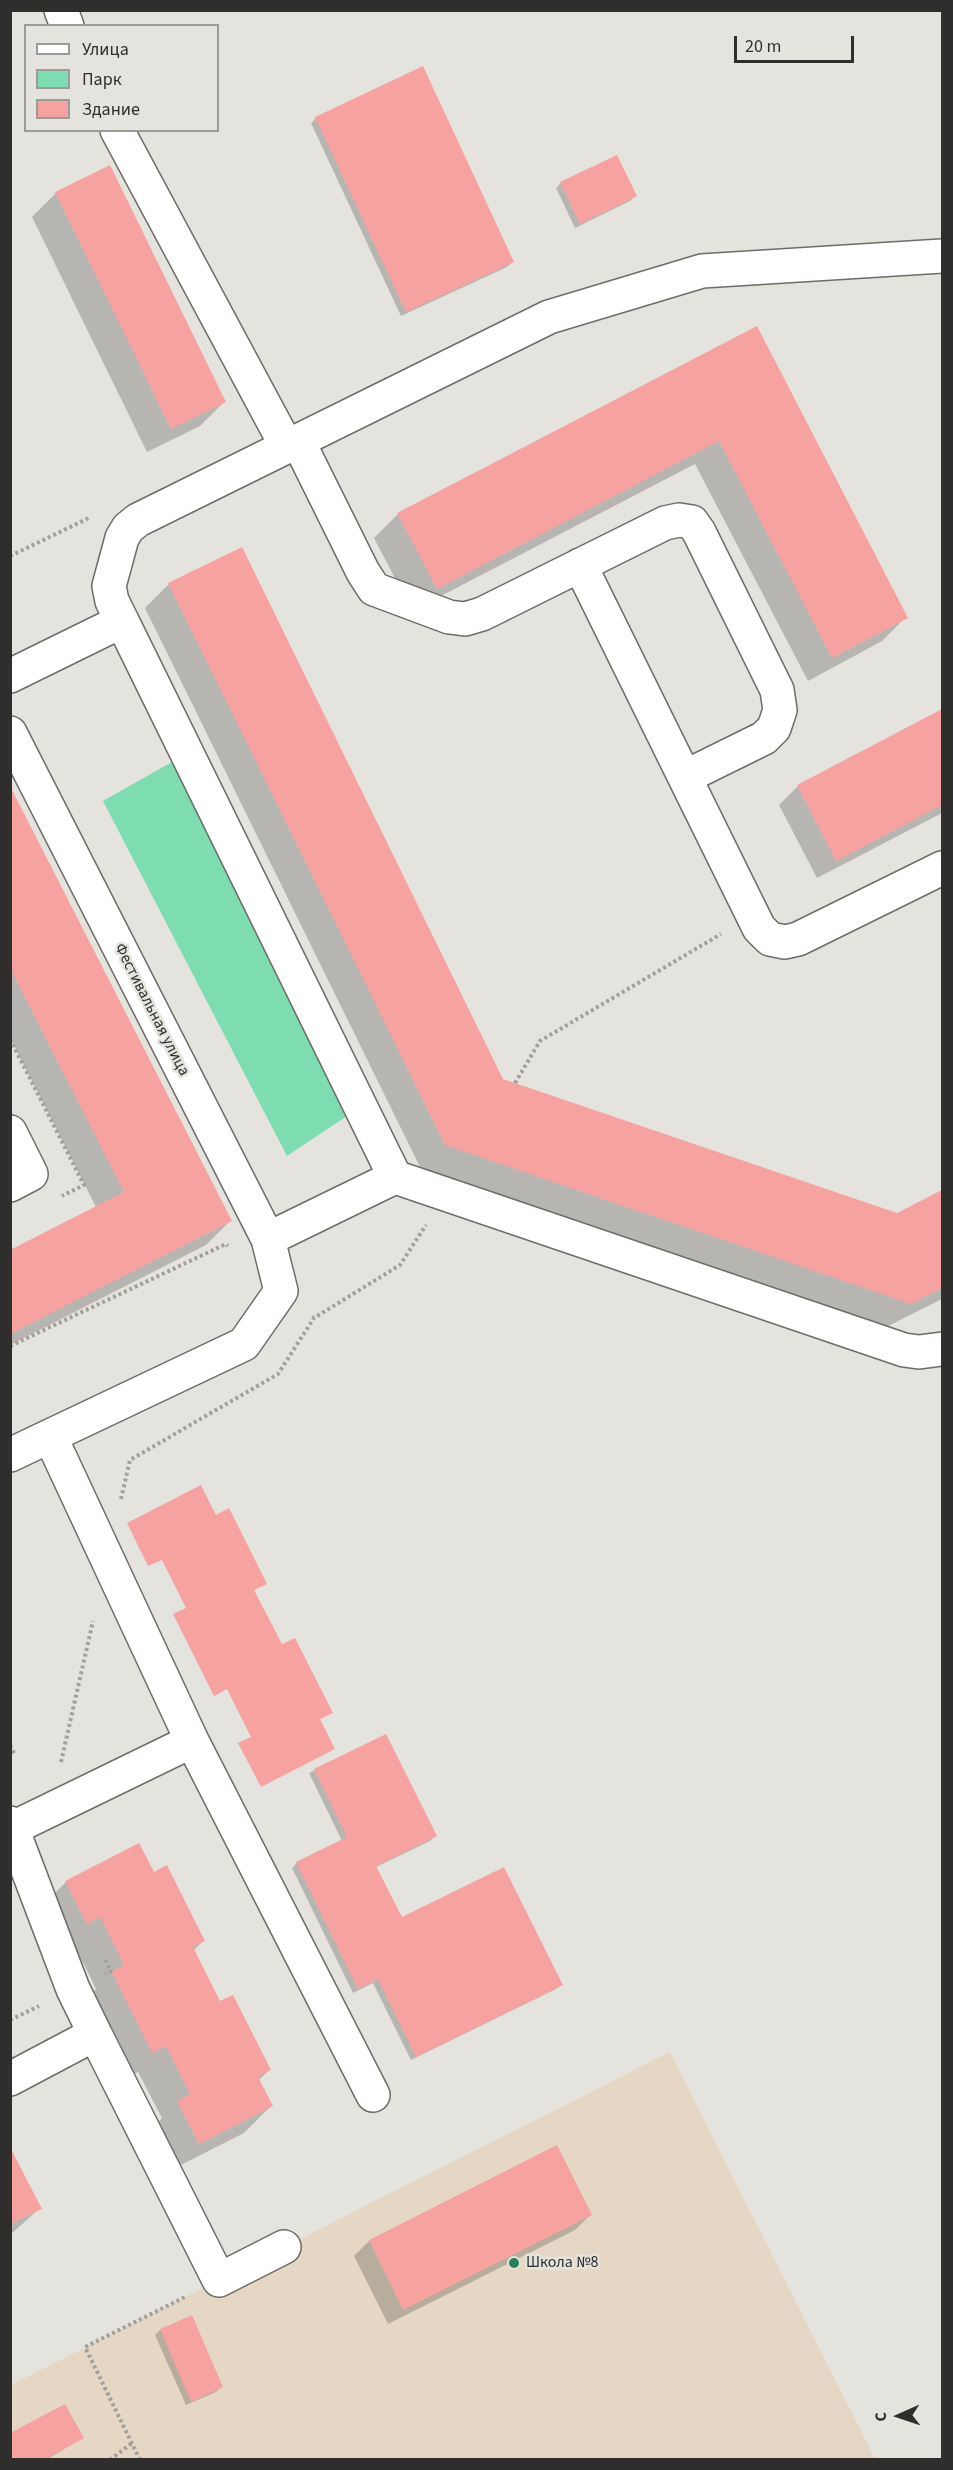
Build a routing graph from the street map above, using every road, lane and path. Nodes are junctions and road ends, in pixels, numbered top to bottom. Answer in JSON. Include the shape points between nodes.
{"nodes":[{"id":1,"x":118,"y":132,"type":"edge"},
{"id":2,"x":942,"y":256,"type":"edge"},
{"id":3,"x":293,"y":444,"type":"junction"},
{"id":4,"x":580,"y":565,"type":"junction"},
{"id":5,"x":122,"y":621,"type":"junction"},
{"id":6,"x":10,"y":676,"type":"edge"},
{"id":7,"x":10,"y":733,"type":"edge"},
{"id":8,"x":685,"y":777,"type":"junction"},
{"id":9,"x":942,"y":868,"type":"edge"},
{"id":10,"x":753,"y":915,"type":"junction"},
{"id":11,"x":515,"y":1083,"type":"dead end"},
{"id":12,"x":10,"y":1132,"type":"edge"},
{"id":13,"x":395,"y":1177,"type":"junction"},
{"id":14,"x":10,"y":1185,"type":"edge"},
{"id":15,"x":268,"y":1239,"type":"junction"},
{"id":16,"x":942,"y":1349,"type":"edge"},
{"id":17,"x":50,"y":1436,"type":"junction"},
{"id":18,"x":10,"y":1455,"type":"edge"},
{"id":19,"x":192,"y":1741,"type":"junction"},
{"id":20,"x":10,"y":1745,"type":"edge"},
{"id":21,"x":15,"y":1755,"type":"dead end"},
{"id":22,"x":12,"y":1825,"type":"edge"},
{"id":23,"x":95,"y":2034,"type":"junction"},
{"id":24,"x":10,"y":2079,"type":"edge"},
{"id":25,"x":373,"y":2095,"type":"dead end"},
{"id":26,"x":284,"y":2247,"type":"dead end"},
{"id":27,"x":219,"y":2280,"type":"junction"},
{"id":28,"x":132,"y":2443,"type":"junction"},
{"id":29,"x":110,"y":2460,"type":"edge"},
{"id":30,"x":140,"y":2460,"type":"edge"}],
"edges":[{"from":1,"to":3,"type":"street"},
{"from":2,"to":3,"type":"street","via":[[702,271],[549,317]]},
{"from":3,"to":4,"type":"street","via":[[363,572],[374,589],[391,597],[465,619]]},
{"from":3,"to":5,"type":"street","via":[[128,528],[108,586]]},
{"from":4,"to":8,"type":"street"},
{"from":4,"to":8,"type":"street","via":[[665,524],[692,522],[767,669],[777,690],[780,710],[774,728],[764,738]]},
{"from":5,"to":6,"type":"street"},
{"from":5,"to":13,"type":"street"},
{"from":7,"to":15,"type":"street","name":"Фестивальная улица"},
{"from":8,"to":10,"type":"street"},
{"from":9,"to":10,"type":"street","via":[[798,939],[770,939]]},
{"from":10,"to":11,"type":"path","via":[[540,1041]]},
{"from":12,"to":14,"type":"street","via":[[31,1174]]},
{"from":13,"to":15,"type":"street"},
{"from":13,"to":16,"type":"street","via":[[904,1350],[919,1353]]},
{"from":15,"to":17,"type":"street","name":"Фестивальная улица","via":[[281,1291],[244,1344]]},
{"from":17,"to":18,"type":"street"},
{"from":17,"to":19,"type":"street"},
{"from":19,"to":22,"type":"street"},
{"from":19,"to":25,"type":"street"},
{"from":20,"to":21,"type":"path"},
{"from":22,"to":23,"type":"street","via":[[73,1989]]},
{"from":23,"to":24,"type":"street"},
{"from":23,"to":27,"type":"street"},
{"from":26,"to":27,"type":"street"},
{"from":27,"to":28,"type":"path","via":[[85,2347]]},
{"from":28,"to":29,"type":"path"},
{"from":28,"to":30,"type":"path"}]}
